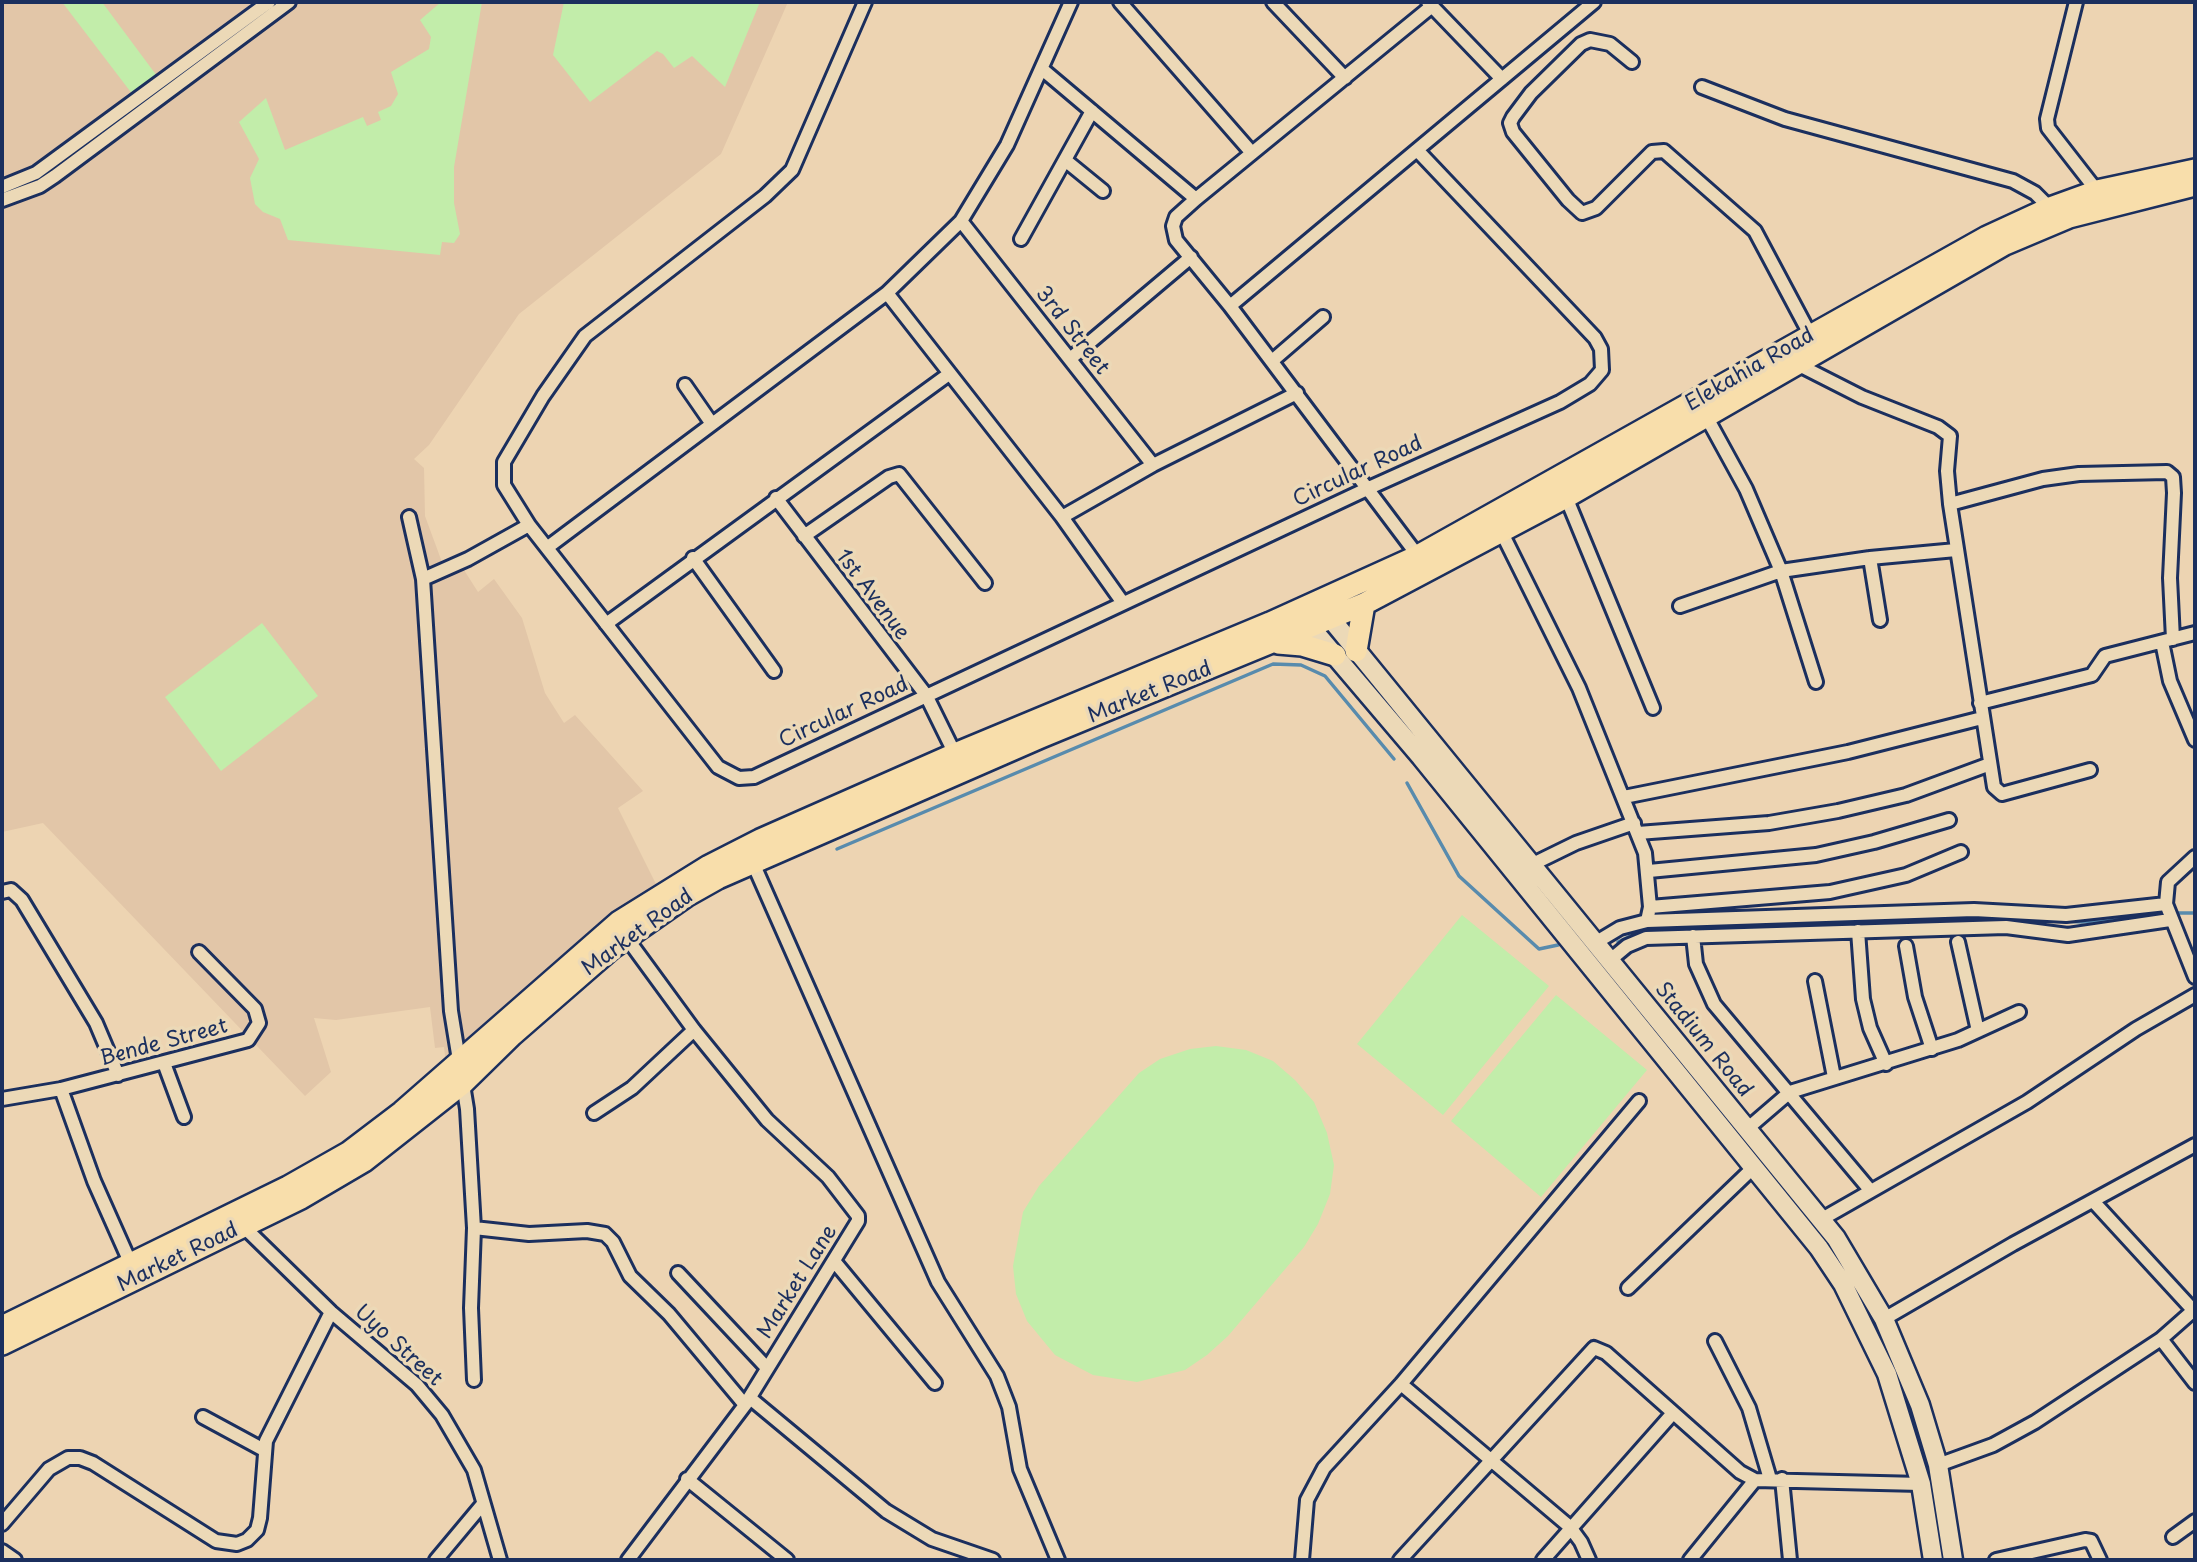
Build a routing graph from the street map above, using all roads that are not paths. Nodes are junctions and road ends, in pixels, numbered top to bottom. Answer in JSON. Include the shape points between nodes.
{"nodes":[{"id":1,"x":269,"y":2,"type":"edge"},
{"id":2,"x":289,"y":2,"type":"edge"},
{"id":3,"x":865,"y":2,"type":"edge"},
{"id":4,"x":1071,"y":2,"type":"edge"},
{"id":5,"x":1120,"y":2,"type":"edge"},
{"id":6,"x":1273,"y":2,"type":"edge"},
{"id":7,"x":1594,"y":2,"type":"edge"},
{"id":8,"x":2076,"y":2,"type":"edge"},
{"id":9,"x":1430,"y":4,"type":"edge"},
{"id":10,"x":1632,"y":62,"type":"dead end"},
{"id":11,"x":1042,"y":69,"type":"junction"},
{"id":12,"x":1345,"y":78,"type":"junction"},
{"id":13,"x":1502,"y":79,"type":"junction"},
{"id":14,"x":1702,"y":87,"type":"dead end"},
{"id":15,"x":1092,"y":111,"type":"junction"},
{"id":16,"x":1417,"y":150,"type":"junction"},
{"id":17,"x":1252,"y":153,"type":"junction"},
{"id":18,"x":1065,"y":160,"type":"junction"},
{"id":19,"x":2195,"y":170,"type":"edge"},
{"id":20,"x":2195,"y":185,"type":"edge"},
{"id":21,"x":2,"y":187,"type":"edge"},
{"id":22,"x":1103,"y":191,"type":"dead end"},
{"id":23,"x":2097,"y":191,"type":"junction"},
{"id":24,"x":1196,"y":198,"type":"junction"},
{"id":25,"x":2,"y":200,"type":"edge"},
{"id":26,"x":2050,"y":208,"type":"junction"},
{"id":27,"x":961,"y":221,"type":"junction"},
{"id":28,"x":1021,"y":239,"type":"dead end"},
{"id":29,"x":1191,"y":257,"type":"junction"},
{"id":30,"x":887,"y":293,"type":"junction"},
{"id":31,"x":1230,"y":306,"type":"junction"},
{"id":32,"x":1323,"y":317,"type":"dead end"},
{"id":33,"x":1814,"y":343,"type":"junction"},
{"id":34,"x":1070,"y":359,"type":"junction"},
{"id":35,"x":1272,"y":360,"type":"junction"},
{"id":36,"x":1797,"y":364,"type":"junction"},
{"id":37,"x":949,"y":374,"type":"junction"},
{"id":38,"x":685,"y":385,"type":"dead end"},
{"id":39,"x":1297,"y":393,"type":"junction"},
{"id":40,"x":1706,"y":416,"type":"junction"},
{"id":41,"x":712,"y":424,"type":"junction"},
{"id":42,"x":1153,"y":465,"type":"junction"},
{"id":43,"x":1369,"y":488,"type":"junction"},
{"id":44,"x":1566,"y":497,"type":"junction"},
{"id":45,"x":776,"y":498,"type":"junction"},
{"id":46,"x":1950,"y":504,"type":"junction"},
{"id":47,"x":409,"y":517,"type":"dead end"},
{"id":48,"x":1062,"y":517,"type":"junction"},
{"id":49,"x":530,"y":525,"type":"junction"},
{"id":50,"x":1502,"y":533,"type":"junction"},
{"id":51,"x":804,"y":536,"type":"junction"},
{"id":52,"x":548,"y":547,"type":"junction"},
{"id":53,"x":1956,"y":550,"type":"junction"},
{"id":54,"x":1418,"y":556,"type":"junction"},
{"id":55,"x":693,"y":558,"type":"junction"},
{"id":56,"x":1870,"y":558,"type":"junction"},
{"id":57,"x":1781,"y":571,"type":"junction"},
{"id":58,"x":423,"y":579,"type":"junction"},
{"id":59,"x":985,"y":583,"type":"dead end"},
{"id":60,"x":1123,"y":603,"type":"junction"},
{"id":61,"x":1364,"y":604,"type":"junction"},
{"id":62,"x":1307,"y":606,"type":"junction"},
{"id":63,"x":1679,"y":606,"type":"dead end"},
{"id":64,"x":1331,"y":619,"type":"junction"},
{"id":65,"x":1880,"y":620,"type":"dead end"},
{"id":66,"x":606,"y":624,"type":"junction"},
{"id":67,"x":1311,"y":628,"type":"junction"},
{"id":68,"x":2195,"y":633,"type":"edge"},
{"id":69,"x":2167,"y":640,"type":"junction"},
{"id":70,"x":1276,"y":643,"type":"junction"},
{"id":71,"x":1345,"y":653,"type":"junction"},
{"id":72,"x":774,"y":671,"type":"dead end"},
{"id":73,"x":1816,"y":682,"type":"dead end"},
{"id":74,"x":926,"y":695,"type":"junction"},
{"id":75,"x":1980,"y":703,"type":"junction"},
{"id":76,"x":1653,"y":708,"type":"dead end"},
{"id":77,"x":1982,"y":718,"type":"junction"},
{"id":78,"x":2195,"y":740,"type":"edge"},
{"id":79,"x":955,"y":754,"type":"junction"},
{"id":80,"x":1990,"y":764,"type":"junction"},
{"id":81,"x":2090,"y":770,"type":"dead end"},
{"id":82,"x":1624,"y":797,"type":"junction"},
{"id":83,"x":1949,"y":820,"type":"dead end"},
{"id":84,"x":1636,"y":828,"type":"junction"},
{"id":85,"x":760,"y":840,"type":"junction"},
{"id":86,"x":1961,"y":852,"type":"dead end"},
{"id":87,"x":2195,"y":858,"type":"edge"},
{"id":88,"x":754,"y":863,"type":"junction"},
{"id":89,"x":1531,"y":865,"type":"junction"},
{"id":90,"x":1649,"y":871,"type":"junction"},
{"id":91,"x":2,"y":892,"type":"edge"},
{"id":92,"x":2166,"y":904,"type":"junction"},
{"id":93,"x":1650,"y":907,"type":"junction"},
{"id":94,"x":2170,"y":920,"type":"junction"},
{"id":95,"x":1647,"y":921,"type":"junction"},
{"id":96,"x":1858,"y":931,"type":"junction"},
{"id":97,"x":1693,"y":936,"type":"junction"},
{"id":98,"x":626,"y":937,"type":"junction"},
{"id":99,"x":1958,"y":942,"type":"dead end"},
{"id":100,"x":1595,"y":943,"type":"junction"},
{"id":101,"x":1906,"y":946,"type":"dead end"},
{"id":102,"x":200,"y":952,"type":"dead end"},
{"id":103,"x":1609,"y":961,"type":"junction"},
{"id":104,"x":2195,"y":977,"type":"edge"},
{"id":105,"x":1815,"y":981,"type":"dead end"},
{"id":106,"x":2195,"y":995,"type":"edge"},
{"id":107,"x":2019,"y":1012,"type":"dead end"},
{"id":108,"x":694,"y":1030,"type":"junction"},
{"id":109,"x":1978,"y":1031,"type":"junction"},
{"id":110,"x":1932,"y":1049,"type":"junction"},
{"id":111,"x":164,"y":1063,"type":"junction"},
{"id":112,"x":1886,"y":1064,"type":"junction"},
{"id":113,"x":460,"y":1074,"type":"junction"},
{"id":114,"x":118,"y":1075,"type":"junction"},
{"id":115,"x":1834,"y":1077,"type":"junction"},
{"id":116,"x":61,"y":1089,"type":"junction"},
{"id":117,"x":1790,"y":1092,"type":"junction"},
{"id":118,"x":2,"y":1100,"type":"edge"},
{"id":119,"x":1639,"y":1101,"type":"dead end"},
{"id":120,"x":594,"y":1113,"type":"dead end"},
{"id":121,"x":184,"y":1117,"type":"dead end"},
{"id":122,"x":1747,"y":1129,"type":"junction"},
{"id":123,"x":2195,"y":1145,"type":"edge"},
{"id":124,"x":1755,"y":1166,"type":"junction"},
{"id":125,"x":1870,"y":1190,"type":"junction"},
{"id":126,"x":2093,"y":1201,"type":"junction"},
{"id":127,"x":1822,"y":1219,"type":"junction"},
{"id":128,"x":243,"y":1226,"type":"junction"},
{"id":129,"x":474,"y":1228,"type":"junction"},
{"id":130,"x":834,"y":1261,"type":"junction"},
{"id":131,"x":130,"y":1262,"type":"junction"},
{"id":132,"x":678,"y":1273,"type":"dead end"},
{"id":133,"x":1628,"y":1288,"type":"dead end"},
{"id":134,"x":2194,"y":1310,"type":"edge"},
{"id":135,"x":331,"y":1312,"type":"junction"},
{"id":136,"x":1884,"y":1320,"type":"junction"},
{"id":137,"x":2,"y":1326,"type":"edge"},
{"id":138,"x":2161,"y":1339,"type":"junction"},
{"id":139,"x":1715,"y":1341,"type":"dead end"},
{"id":140,"x":2,"y":1344,"type":"edge"},
{"id":141,"x":767,"y":1368,"type":"junction"},
{"id":142,"x":474,"y":1380,"type":"dead end"},
{"id":143,"x":935,"y":1383,"type":"dead end"},
{"id":144,"x":2195,"y":1383,"type":"edge"},
{"id":145,"x":1401,"y":1384,"type":"junction"},
{"id":146,"x":748,"y":1401,"type":"junction"},
{"id":147,"x":1920,"y":1405,"type":"junction"},
{"id":148,"x":1900,"y":1410,"type":"junction"},
{"id":149,"x":1673,"y":1413,"type":"junction"},
{"id":150,"x":203,"y":1417,"type":"dead end"},
{"id":151,"x":264,"y":1450,"type":"junction"},
{"id":152,"x":1489,"y":1460,"type":"junction"},
{"id":153,"x":1938,"y":1465,"type":"junction"},
{"id":154,"x":687,"y":1479,"type":"junction"},
{"id":155,"x":1776,"y":1479,"type":"junction"},
{"id":156,"x":1755,"y":1480,"type":"junction"},
{"id":157,"x":1921,"y":1483,"type":"junction"},
{"id":158,"x":482,"y":1504,"type":"junction"},
{"id":159,"x":2195,"y":1521,"type":"edge"},
{"id":160,"x":2,"y":1524,"type":"edge"},
{"id":161,"x":1570,"y":1527,"type":"junction"},
{"id":162,"x":2173,"y":1537,"type":"dead end"},
{"id":163,"x":2,"y":1551,"type":"edge"},
{"id":164,"x":15,"y":1560,"type":"edge"},
{"id":165,"x":436,"y":1560,"type":"edge"},
{"id":166,"x":500,"y":1560,"type":"edge"},
{"id":167,"x":628,"y":1560,"type":"edge"},
{"id":168,"x":787,"y":1560,"type":"edge"},
{"id":169,"x":993,"y":1560,"type":"edge"},
{"id":170,"x":1058,"y":1560,"type":"edge"},
{"id":171,"x":1302,"y":1560,"type":"edge"},
{"id":172,"x":1400,"y":1560,"type":"edge"},
{"id":173,"x":1543,"y":1560,"type":"edge"},
{"id":174,"x":1589,"y":1560,"type":"edge"},
{"id":175,"x":1690,"y":1560,"type":"edge"},
{"id":176,"x":1790,"y":1560,"type":"edge"},
{"id":177,"x":1933,"y":1560,"type":"edge"},
{"id":178,"x":1953,"y":1560,"type":"edge"},
{"id":179,"x":1996,"y":1560,"type":"edge"},
{"id":180,"x":2100,"y":1560,"type":"edge"}],
"edges":[{"from":1,"to":21,"type":"street","via":[[36,173]]},
{"from":2,"to":25,"type":"street","via":[[55,176]]},
{"from":3,"to":49,"type":"street","name":"Circular Road","via":[[792,170],[585,336],[543,396],[509,451],[503,472],[511,499]]},
{"from":4,"to":11,"type":"street"},
{"from":5,"to":17,"type":"street"},
{"from":6,"to":12,"type":"street"},
{"from":7,"to":13,"type":"street"},
{"from":8,"to":23,"type":"street","via":[[2048,128]]},
{"from":9,"to":12,"type":"street"},
{"from":9,"to":13,"type":"street"},
{"from":10,"to":33,"type":"street","via":[[1610,44],[1590,40],[1581,44],[1531,93],[1510,123],[1513,132],[1582,213],[1596,208],[1652,152],[1664,151],[1755,231]]},
{"from":11,"to":15,"type":"street"},
{"from":11,"to":27,"type":"street","via":[[1007,145]]},
{"from":12,"to":17,"type":"street"},
{"from":13,"to":16,"type":"street"},
{"from":14,"to":26,"type":"street","via":[[1786,119],[2013,181]]},
{"from":15,"to":18,"type":"street"},
{"from":15,"to":24,"type":"street"},
{"from":16,"to":31,"type":"street"},
{"from":16,"to":43,"type":"street","name":"Circular Road","via":[[1595,338],[1601,349],[1602,370],[1573,396]]},
{"from":17,"to":24,"type":"street"},
{"from":18,"to":22,"type":"street"},
{"from":18,"to":28,"type":"street"},
{"from":19,"to":23,"type":"main road","name":"Elekahia Road"},
{"from":20,"to":33,"type":"main road","name":"Elekahia Road","via":[[2069,218],[2005,244]]},
{"from":23,"to":26,"type":"main road","name":"Elekahia Road"},
{"from":24,"to":29,"type":"street","via":[[1173,226],[1176,240]]},
{"from":26,"to":33,"type":"main road","name":"Elekahia Road","via":[[1987,237]]},
{"from":27,"to":30,"type":"street"},
{"from":27,"to":34,"type":"street","name":"3rd Street"},
{"from":29,"to":31,"type":"street"},
{"from":29,"to":34,"type":"street"},
{"from":30,"to":37,"type":"street"},
{"from":30,"to":41,"type":"street"},
{"from":31,"to":35,"type":"street"},
{"from":32,"to":35,"type":"street"},
{"from":33,"to":36,"type":"main road","name":"Elekahia Road"},
{"from":33,"to":54,"type":"main road","name":"Elekahia Road"},
{"from":34,"to":42,"type":"street","name":"3rd Street"},
{"from":35,"to":39,"type":"street"},
{"from":36,"to":40,"type":"main road","name":"Elekahia Road"},
{"from":36,"to":46,"type":"street","via":[[1948,434]]},
{"from":37,"to":45,"type":"street"},
{"from":37,"to":48,"type":"street"},
{"from":38,"to":41,"type":"street"},
{"from":39,"to":42,"type":"street"},
{"from":39,"to":43,"type":"street"},
{"from":40,"to":44,"type":"main road","name":"Elekahia Road"},
{"from":40,"to":57,"type":"street","via":[[1746,489]]},
{"from":41,"to":52,"type":"street"},
{"from":42,"to":48,"type":"street"},
{"from":43,"to":54,"type":"street"},
{"from":43,"to":60,"type":"street","name":"Circular Road"},
{"from":44,"to":50,"type":"main road","name":"Elekahia Road"},
{"from":44,"to":76,"type":"street"},
{"from":45,"to":51,"type":"street","name":"1st Avenue"},
{"from":45,"to":55,"type":"street"},
{"from":46,"to":53,"type":"street"},
{"from":46,"to":69,"type":"street","via":[[2043,479],[2167,472],[2174,493]]},
{"from":47,"to":58,"type":"street"},
{"from":48,"to":60,"type":"street"},
{"from":49,"to":52,"type":"street","name":"Circular Road"},
{"from":49,"to":58,"type":"street"},
{"from":50,"to":61,"type":"main road","name":"Elekahia Road"},
{"from":50,"to":82,"type":"street","via":[[1579,688]]},
{"from":51,"to":59,"type":"street","via":[[899,474]]},
{"from":51,"to":74,"type":"street","name":"1st Avenue"},
{"from":52,"to":66,"type":"street","name":"Circular Road"},
{"from":53,"to":56,"type":"street"},
{"from":53,"to":75,"type":"street"},
{"from":54,"to":62,"type":"main road","name":"Elekahia Road"},
{"from":55,"to":66,"type":"street"},
{"from":55,"to":72,"type":"street"},
{"from":56,"to":57,"type":"street"},
{"from":56,"to":65,"type":"street"},
{"from":57,"to":63,"type":"street"},
{"from":57,"to":73,"type":"street"},
{"from":58,"to":113,"type":"street","via":[[451,1011]]},
{"from":60,"to":74,"type":"street","name":"Circular Road"},
{"from":61,"to":64,"type":"main road","name":"Elekahia Road"},
{"from":61,"to":71,"type":"main road"},
{"from":62,"to":64,"type":"main road","name":"Stadium Road"},
{"from":62,"to":67,"type":"main road","name":"Stadium Road"},
{"from":62,"to":79,"type":"main road","name":"Market Road"},
{"from":64,"to":67,"type":"main road","name":"Market Road"},
{"from":64,"to":71,"type":"main road","name":"Stadium Road"},
{"from":66,"to":74,"type":"street","name":"Circular Road","via":[[718,767],[739,778],[754,777]]},
{"from":67,"to":70,"type":"main road","name":"Market Road"},
{"from":67,"to":71,"type":"main road","name":"Stadium Road"},
{"from":68,"to":69,"type":"street"},
{"from":69,"to":75,"type":"street","via":[[2105,656],[2092,675]]},
{"from":69,"to":78,"type":"street","via":[[2170,681]]},
{"from":70,"to":71,"type":"main road"},
{"from":70,"to":88,"type":"main road","name":"Market Road","via":[[1041,737]]},
{"from":71,"to":89,"type":"main road","name":"Stadium Road"},
{"from":71,"to":124,"type":"main road","name":"Stadium Road"},
{"from":74,"to":79,"type":"street","name":"1st Avenue"},
{"from":75,"to":77,"type":"street"},
{"from":77,"to":80,"type":"street"},
{"from":77,"to":82,"type":"street","via":[[1848,752]]},
{"from":79,"to":85,"type":"main road","name":"Market Road"},
{"from":80,"to":81,"type":"street","via":[[1994,787],[2002,794]]},
{"from":80,"to":84,"type":"street","via":[[1906,795],[1838,811],[1769,823]]},
{"from":82,"to":84,"type":"street"},
{"from":83,"to":90,"type":"street","via":[[1816,855]]},
{"from":84,"to":89,"type":"street","via":[[1554,852]]},
{"from":84,"to":90,"type":"street"},
{"from":85,"to":88,"type":"street"},
{"from":85,"to":113,"type":"main road","name":"Market Road","via":[[678,883],[619,922]]},
{"from":86,"to":93,"type":"street","via":[[1906,875],[1843,890]]},
{"from":87,"to":92,"type":"street","via":[[2168,882]]},
{"from":88,"to":98,"type":"main road","name":"Market Road","via":[[686,896]]},
{"from":88,"to":170,"type":"street","via":[[938,1282],[996,1376],[1009,1407],[1023,1478]]},
{"from":89,"to":100,"type":"main road","name":"Stadium Road"},
{"from":90,"to":93,"type":"street"},
{"from":91,"to":114,"type":"street","via":[[17,894],[47,939],[96,1023]]},
{"from":92,"to":94,"type":"street"},
{"from":92,"to":95,"type":"street","via":[[2066,915],[1974,910]]},
{"from":93,"to":95,"type":"street"},
{"from":94,"to":96,"type":"street","via":[[2068,936],[2006,927]]},
{"from":94,"to":104,"type":"street"},
{"from":95,"to":100,"type":"street","via":[[1620,928]]},
{"from":96,"to":97,"type":"street"},
{"from":96,"to":112,"type":"street","via":[[1863,999]]},
{"from":97,"to":103,"type":"street","via":[[1637,940]]},
{"from":97,"to":117,"type":"street","via":[[1696,964],[1714,1004]]},
{"from":98,"to":108,"type":"street","name":"Market Lane"},
{"from":98,"to":113,"type":"main road","name":"Market Road"},
{"from":99,"to":109,"type":"street"},
{"from":100,"to":103,"type":"main road","name":"Stadium Road"},
{"from":101,"to":110,"type":"street","via":[[1915,997]]},
{"from":102,"to":111,"type":"street","name":"Bende Street","via":[[255,1009],[259,1023],[247,1040]]},
{"from":103,"to":122,"type":"main road","name":"Stadium Road"},
{"from":105,"to":115,"type":"street"},
{"from":106,"to":125,"type":"street","via":[[2027,1102]]},
{"from":107,"to":109,"type":"street"},
{"from":108,"to":120,"type":"street","via":[[632,1088]]},
{"from":108,"to":130,"type":"street","name":"Market Lane","via":[[767,1120],[828,1177],[857,1213],[858,1221]]},
{"from":109,"to":110,"type":"street"},
{"from":110,"to":112,"type":"street"},
{"from":111,"to":114,"type":"street","name":"Bende Street"},
{"from":111,"to":121,"type":"street"},
{"from":112,"to":115,"type":"street"},
{"from":113,"to":128,"type":"main road","name":"Market Road","via":[[364,1161]]},
{"from":113,"to":129,"type":"street"},
{"from":113,"to":131,"type":"main road","name":"Market Road","via":[[338,1159]]},
{"from":114,"to":116,"type":"street","name":"Bende Street"},
{"from":115,"to":117,"type":"street"},
{"from":116,"to":118,"type":"street","name":"Bende Street"},
{"from":116,"to":131,"type":"street"},
{"from":117,"to":122,"type":"street"},
{"from":117,"to":125,"type":"street"},
{"from":119,"to":145,"type":"street"},
{"from":122,"to":127,"type":"main road","name":"Stadium Road"},
{"from":123,"to":126,"type":"street"},
{"from":124,"to":133,"type":"street"},
{"from":124,"to":148,"type":"main road","name":"Stadium Road","via":[[1843,1284]]},
{"from":125,"to":127,"type":"street"},
{"from":126,"to":134,"type":"street"},
{"from":126,"to":136,"type":"street"},
{"from":127,"to":136,"type":"main road","name":"Stadium Road"},
{"from":128,"to":135,"type":"street","name":"Uyo Street"},
{"from":128,"to":140,"type":"main road","name":"Market Road"},
{"from":129,"to":142,"type":"street"},
{"from":129,"to":146,"type":"street","via":[[605,1234],[630,1276]]},
{"from":130,"to":141,"type":"street","name":"Market Lane"},
{"from":130,"to":143,"type":"street"},
{"from":131,"to":137,"type":"main road","name":"Market Road"},
{"from":132,"to":141,"type":"street"},
{"from":134,"to":138,"type":"street"},
{"from":135,"to":151,"type":"street"},
{"from":135,"to":158,"type":"street","name":"Uyo Street","via":[[417,1385],[442,1415],[474,1469]]},
{"from":136,"to":147,"type":"main road","name":"Stadium Road"},
{"from":138,"to":144,"type":"street"},
{"from":138,"to":153,"type":"street","via":[[2035,1422],[1993,1445]]},
{"from":139,"to":155,"type":"street","via":[[1749,1408]]},
{"from":141,"to":146,"type":"street","name":"Market Lane"},
{"from":145,"to":152,"type":"street"},
{"from":145,"to":171,"type":"street","via":[[1313,1486],[1303,1516]]},
{"from":146,"to":154,"type":"street","name":"Market Lane"},
{"from":146,"to":169,"type":"street","via":[[886,1511],[932,1539]]},
{"from":147,"to":148,"type":"main road"},
{"from":147,"to":153,"type":"main road","name":"Stadium Road"},
{"from":148,"to":157,"type":"main road","name":"Stadium Road"},
{"from":149,"to":152,"type":"street","via":[[1606,1353],[1594,1348]]},
{"from":149,"to":156,"type":"street"},
{"from":149,"to":161,"type":"street"},
{"from":150,"to":151,"type":"street"},
{"from":151,"to":160,"type":"street","via":[[257,1530],[237,1544],[216,1541],[80,1458],[68,1458],[49,1469]]},
{"from":152,"to":161,"type":"street"},
{"from":152,"to":172,"type":"street"},
{"from":153,"to":178,"type":"main road","name":"Stadium Road"},
{"from":154,"to":167,"type":"street","name":"Market Lane"},
{"from":154,"to":168,"type":"street"},
{"from":155,"to":156,"type":"street"},
{"from":155,"to":157,"type":"street"},
{"from":155,"to":176,"type":"street"},
{"from":156,"to":175,"type":"street"},
{"from":157,"to":177,"type":"main road","name":"Stadium Road"},
{"from":158,"to":165,"type":"street"},
{"from":158,"to":166,"type":"street","name":"Uyo Street"},
{"from":159,"to":162,"type":"street"},
{"from":161,"to":173,"type":"street"},
{"from":161,"to":174,"type":"street"},
{"from":163,"to":164,"type":"street"},
{"from":179,"to":180,"type":"street","via":[[2085,1540],[2091,1541]]}]}
